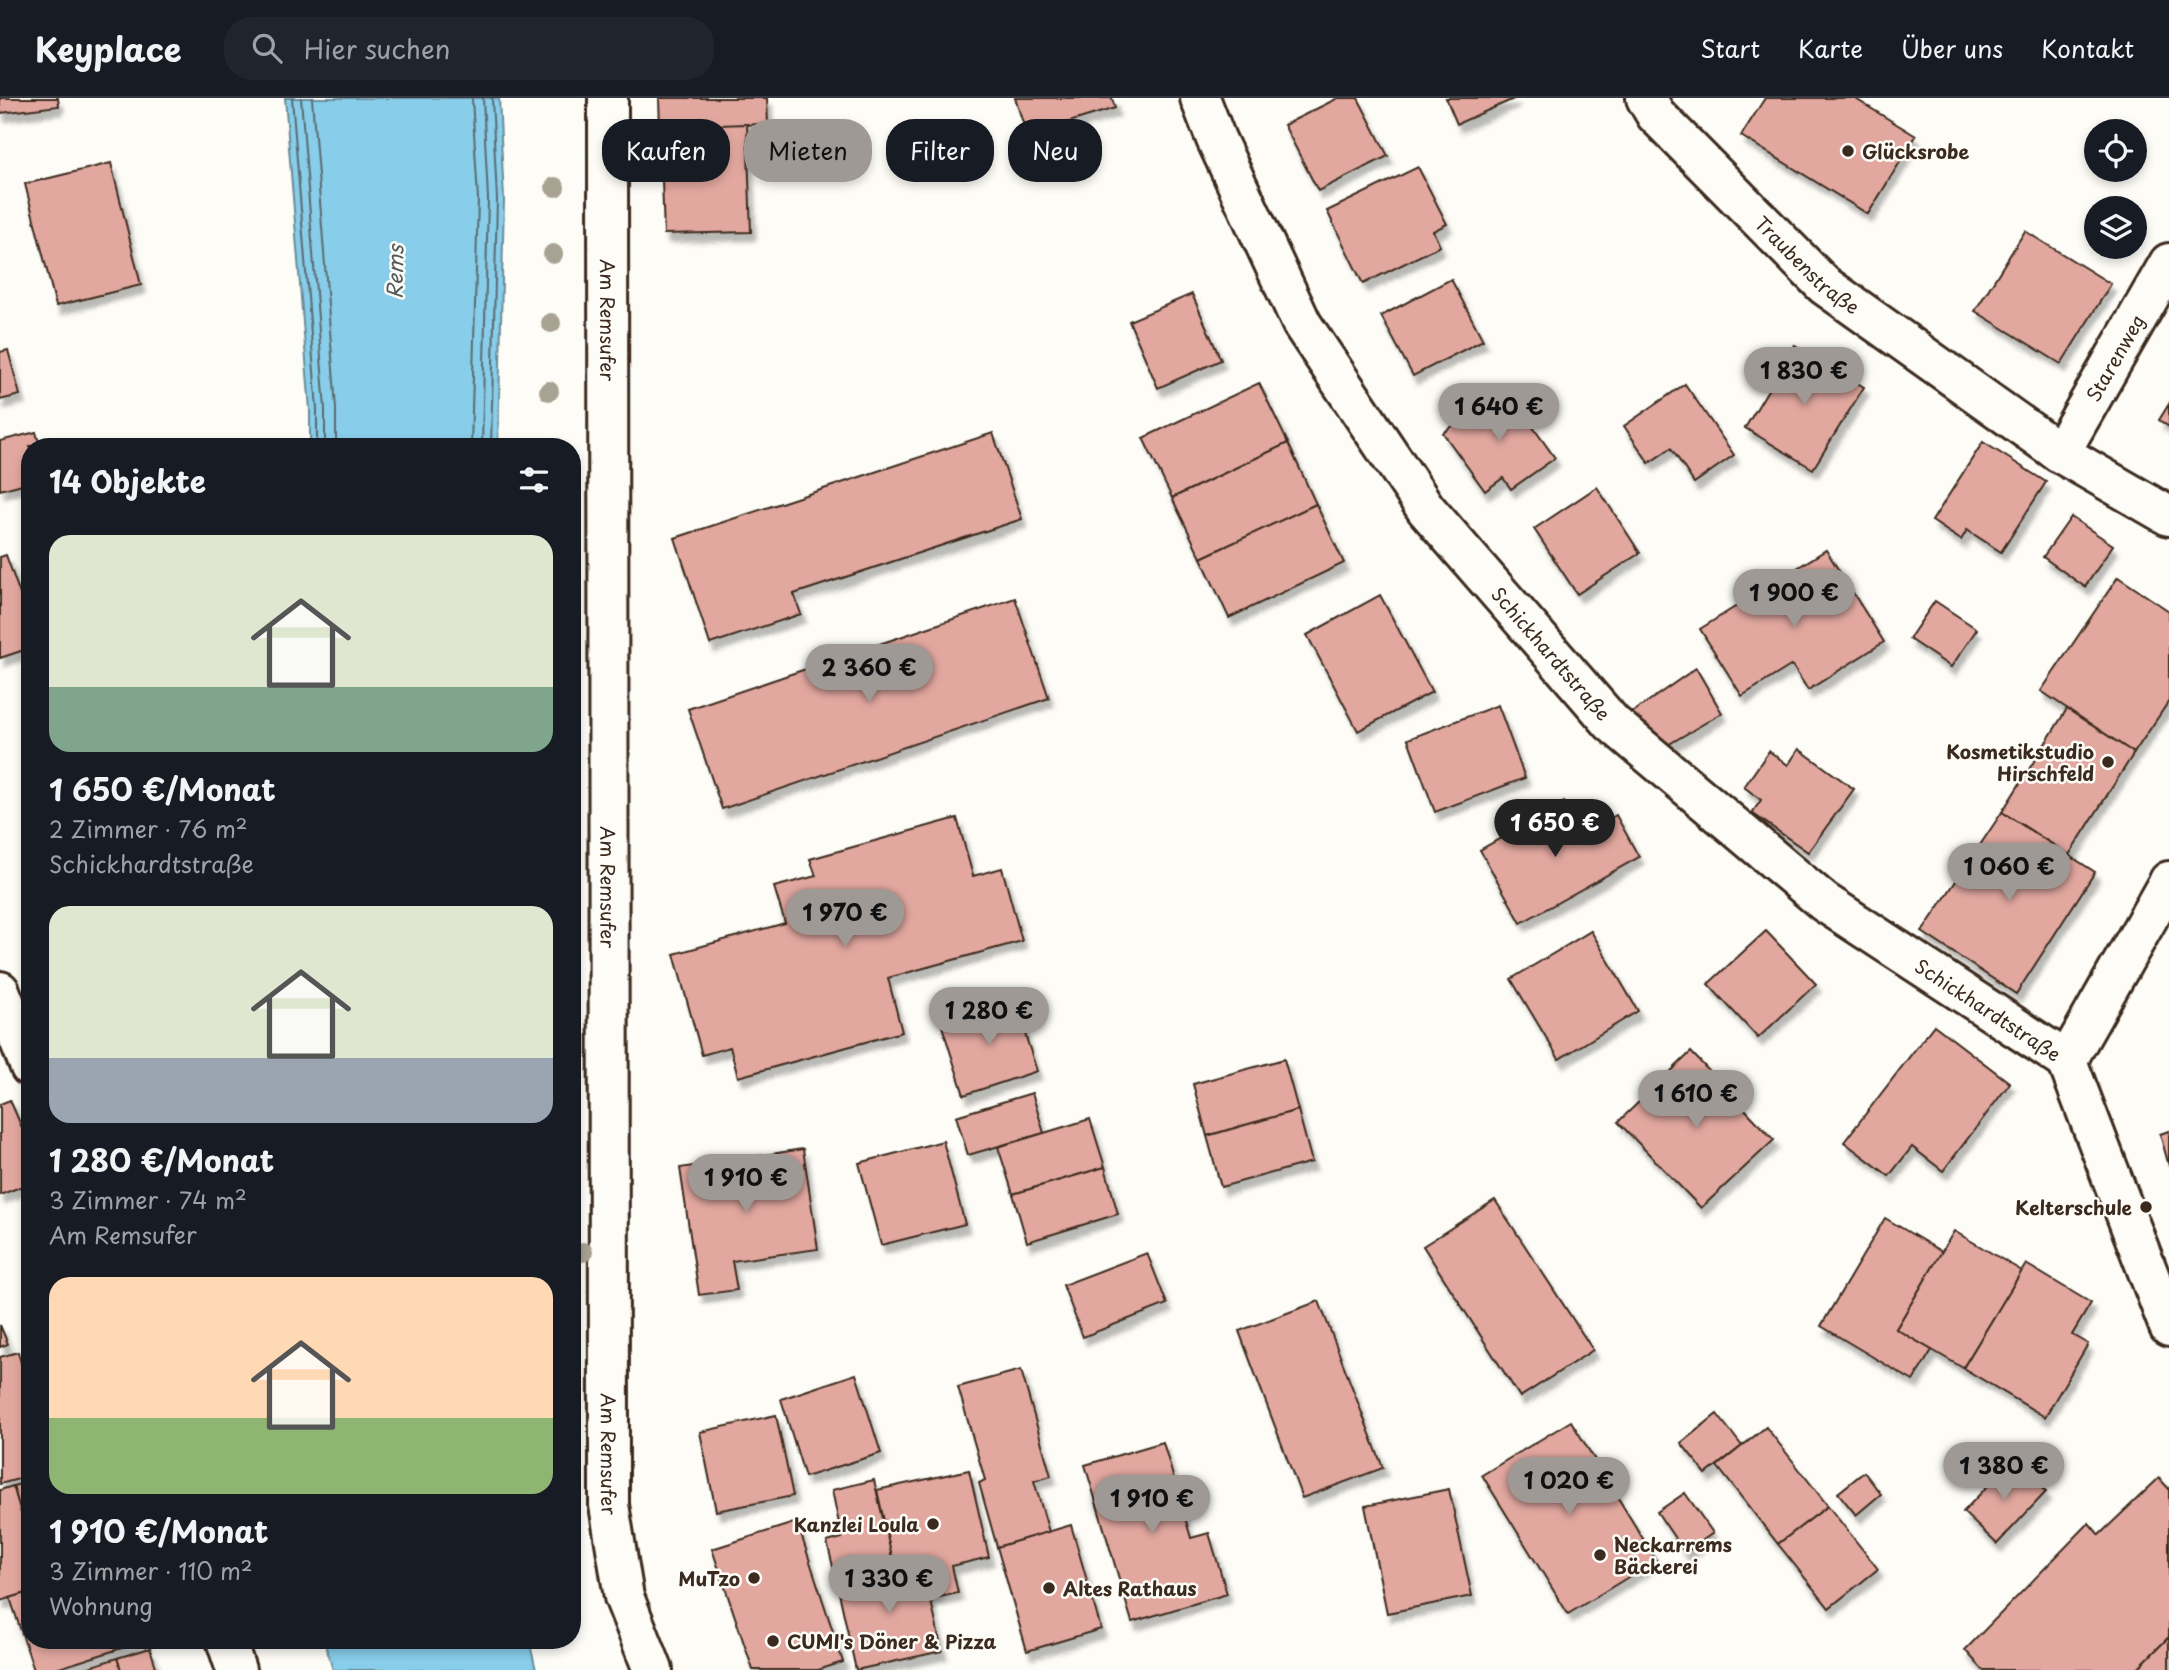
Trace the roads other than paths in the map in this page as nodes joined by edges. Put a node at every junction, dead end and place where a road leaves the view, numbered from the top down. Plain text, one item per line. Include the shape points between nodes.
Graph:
1 (608, 98) edge
2 (1200, 98) edge
3 (1656, 104) edge
4 (2169, 263) edge
5 (2060, 453) junction
6 (2169, 516) edge
7 (2169, 881) edge
8 (0, 991) edge
9 (21, 1044) edge
10 (2067, 1061) junction
11 (2169, 1327) edge
12 (229, 1649) edge
13 (236, 1670) edge
14 (653, 1670) edge

1 - 14 street, Am Remsufer via 609,1505 624,1597
2 - 10 street, Schickhardtstraße via 1302,324 1426,509 1612,723 1824,902
3 - 5 street, Traubenstraße via 1824,285
4 - 5 street, Starenweg
5 - 6 street, Traubenstraße
7 - 10 street
8 - 9 street
10 - 11 street
12 - 13 street

